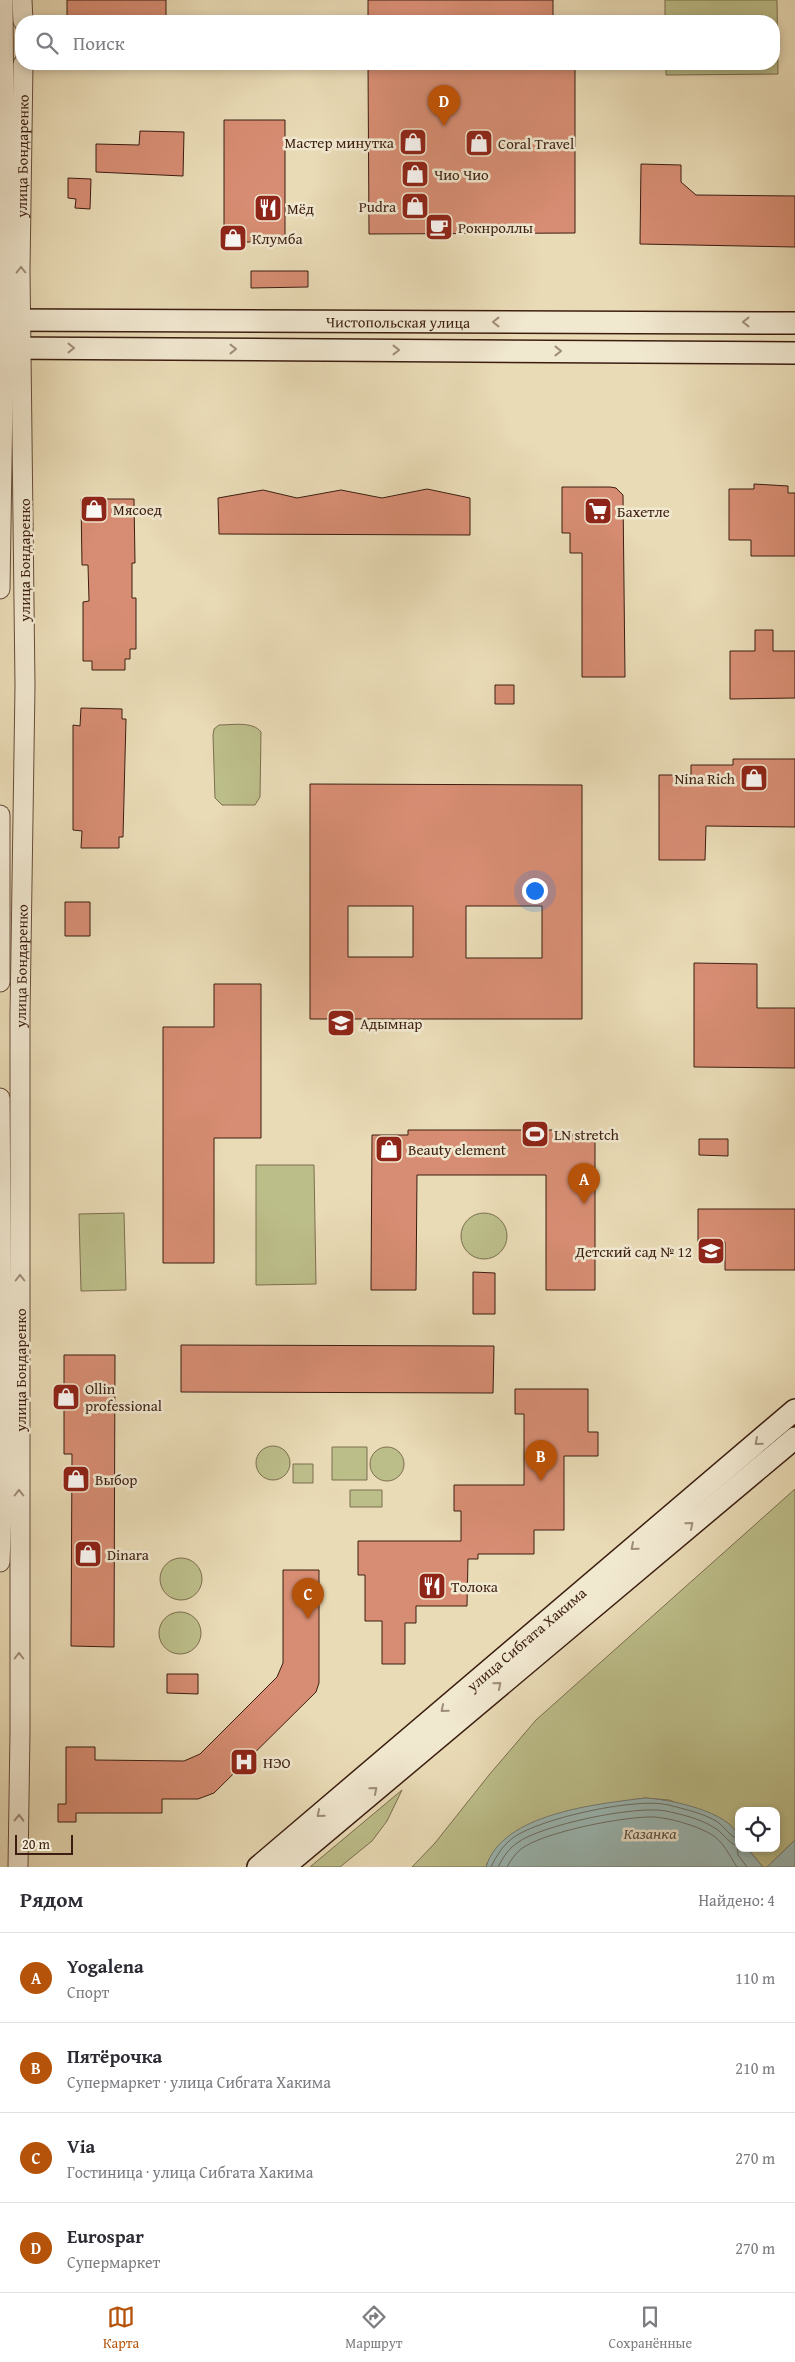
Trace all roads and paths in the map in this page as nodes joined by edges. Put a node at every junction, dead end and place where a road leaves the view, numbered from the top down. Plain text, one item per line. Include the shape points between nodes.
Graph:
1 (3, 0) edge
2 (22, 0) edge
3 (23, 15) edge
4 (23, 70) edge
5 (8, 319) edge
6 (795, 322) edge
7 (9, 348) edge
8 (795, 353) edge
9 (0, 590) edge
10 (0, 814) edge
11 (0, 982) edge
12 (0, 1098) edge
13 (795, 1410) edge
14 (795, 1438) edge
15 (0, 1562) edge
16 (18, 1867) edge
17 (258, 1867) edge
18 (284, 1867) edge

1 - 5 street, улица Бондаренко
2 - 3 street
5 -> 4 street, улица Бондаренко
6 -> 5 main road, Чистопольская улица
5 - 7 street, улица Бондаренко
7 -> 8 main road, Чистопольская улица
7 - 9 street, улица Бондаренко
16 -> 7 street, улица Бондаренко via 20,1014 26,686
10 - 11 street, улица Бондаренко
12 - 15 street, улица Бондаренко via 3,1483
13 -> 17 main road, улица Сибгата Хакима
18 -> 14 main road, улица Сибгата Хакима

